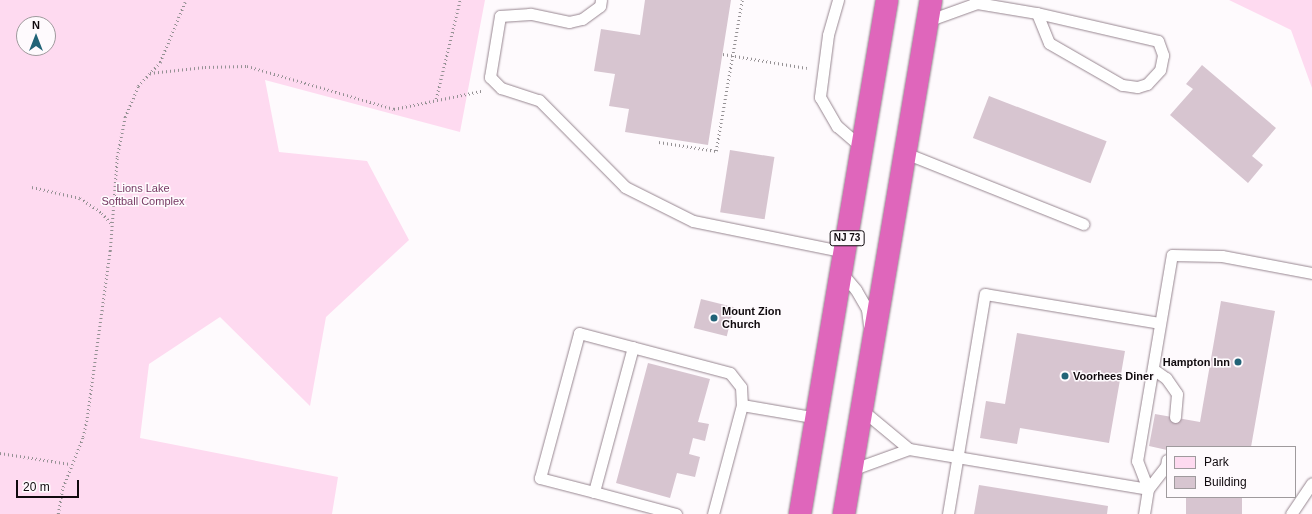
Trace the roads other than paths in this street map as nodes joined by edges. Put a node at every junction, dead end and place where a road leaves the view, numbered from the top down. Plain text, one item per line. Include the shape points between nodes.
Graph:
1 (601, 0) edge
2 (838, 0) edge
3 (887, 0) edge
4 (931, 0) edge
5 (976, 2) edge
6 (1037, 13) junction
7 (927, 21) junction
8 (862, 148) junction
9 (905, 153) junction
10 (1084, 224) dead end
11 (845, 252) junction
12 (1312, 273) edge
13 (841, 275) junction
14 (1160, 323) junction
15 (633, 347) junction
16 (872, 347) junction
17 (1152, 369) junction
18 (742, 405) junction
19 (862, 410) junction
20 (1175, 417) dead end
21 (817, 418) junction
22 (909, 449) junction
23 (957, 458) junction
24 (1166, 466) edge
25 (851, 470) junction
26 (1312, 483) edge
27 (1148, 489) junction
28 (594, 492) junction
29 (676, 514) edge
30 (713, 514) edge
31 (800, 514) edge
32 (844, 514) edge
33 (948, 514) edge
34 (1144, 514) edge
35 (1291, 514) edge

1 - 11 lane via 600,6 582,19 569,22 530,14 500,16 490,77 501,88 539,100 625,187 693,221
2 - 8 lane via 828,35 820,97 837,126
3 - 8 highway, NJ 73
4 - 7 highway
5 - 6 lane
5 - 7 lane
6 - 6 lane via 1049,43 1122,85 1137,87 1147,84 1160,70 1163,55 1158,41
7 - 9 highway
8 - 11 highway, NJ 73
9 - 10 lane
9 - 16 highway
11 - 13 highway, NJ 73
12 - 14 lane via 1222,256 1172,255
13 - 16 lane via 841,272 867,309
13 - 21 highway, NJ 73
14 - 17 lane
14 - 23 lane via 985,294
15 - 18 lane via 730,373 741,387
15 - 28 lane
15 - 28 lane via 579,333 542,470 540,478
16 - 19 highway
17 - 20 lane via 1166,378 1177,394
17 - 27 lane via 1137,461
18 - 21 lane
18 - 30 lane
19 - 22 lane
19 - 25 highway
21 - 31 highway, NJ 73
22 - 23 lane
22 - 25 lane
23 - 27 lane
23 - 33 lane
24 - 27 lane
25 - 32 highway
26 - 35 lane
27 - 34 lane
28 - 29 lane

